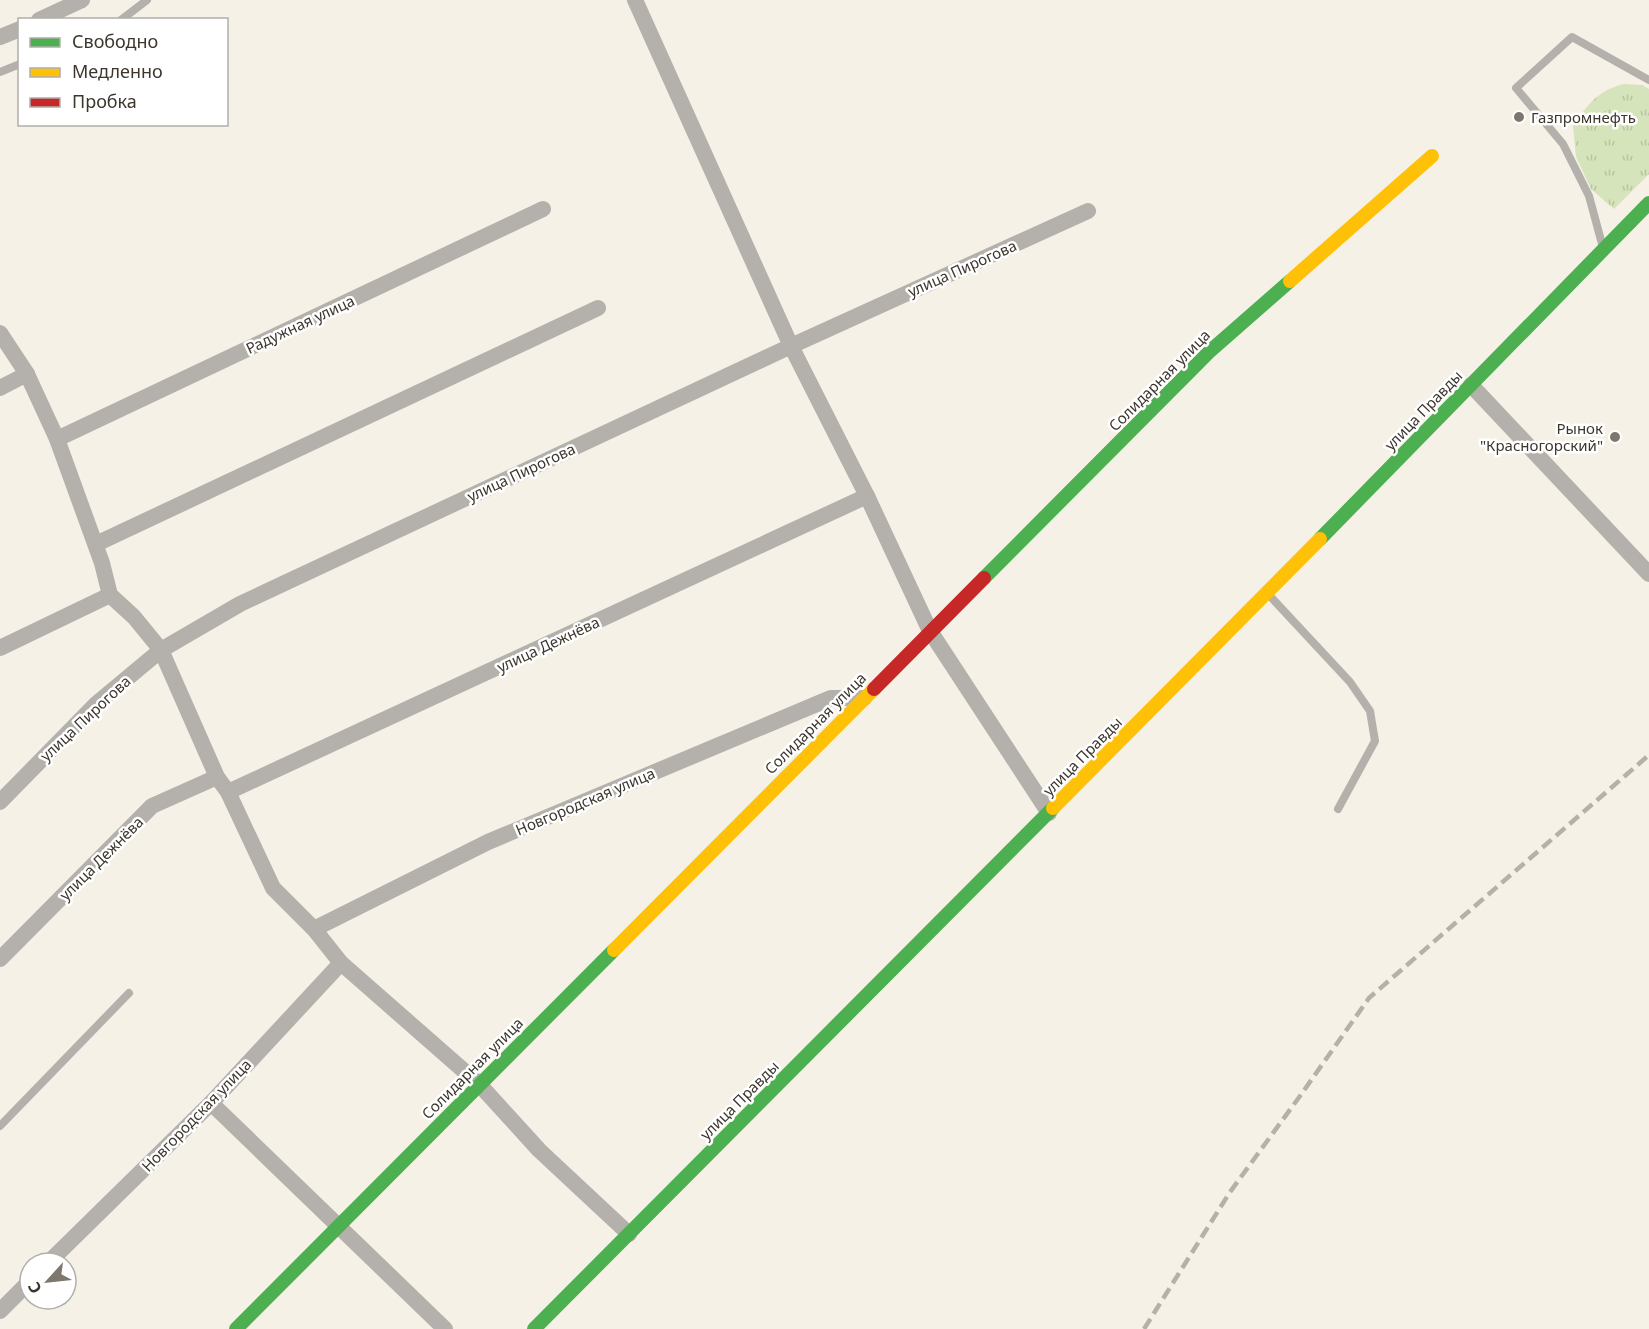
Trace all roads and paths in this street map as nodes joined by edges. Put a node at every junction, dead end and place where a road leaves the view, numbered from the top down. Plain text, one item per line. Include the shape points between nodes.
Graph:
1 (82, 0) edge
2 (147, 0) edge
3 (635, 0) edge
4 (43, 18) edge
5 (124, 18) edge
6 (18, 30) edge
7 (0, 38) edge
8 (18, 65) edge
9 (0, 72) edge
10 (1649, 80) edge
11 (1432, 156) dead end
12 (1649, 203) edge
13 (543, 209) dead end
14 (1088, 211) dead end
15 (1603, 250) junction
16 (598, 308) dead end
17 (0, 333) edge
18 (791, 346) junction
19 (27, 374) junction
20 (1471, 385) junction
21 (0, 388) edge
22 (57, 439) junction
23 (867, 496) junction
24 (96, 544) junction
25 (1649, 574) edge
26 (1267, 592) junction
27 (110, 596) junction
28 (930, 631) junction
29 (0, 648) edge
30 (161, 650) junction
31 (864, 698) junction
32 (217, 777) junction
33 (228, 792) junction
34 (0, 802) edge
35 (1338, 809) dead end
36 (1048, 813) junction
37 (314, 929) junction
38 (0, 959) edge
39 (341, 963) junction
40 (129, 993) dead end
41 (479, 1084) junction
42 (211, 1103) junction
43 (0, 1126) edge
44 (338, 1225) junction
45 (629, 1234) junction
46 (60, 1251) edge
47 (18, 1293) edge
48 (0, 1311) edge
49 (236, 1329) edge
50 (445, 1329) edge
51 (534, 1329) edge

1 - 4 street
2 - 5 lane
3 - 18 street
6 - 7 street
8 - 9 lane
10 - 15 lane via 1572,37 1515,88 1563,144 1588,196
11 - 28 street, Солидарная улица via 1209,352
12 - 15 street, улица Правды
13 - 22 street, Радужная улица
14 - 18 street, улица Пирогова
15 - 20 street, улица Правды
16 - 24 street
17 - 19 street
18 - 23 street
18 - 30 street, улица Пирогова via 240,604
19 - 21 street
19 - 22 street
20 - 25 street
20 - 26 street, улица Правды
22 - 24 street
23 - 28 street
23 - 33 street, улица Дежнёва
24 - 27 street
26 - 35 lane via 1350,682 1370,711 1375,741
26 - 36 street, улица Правды
27 - 29 street
27 - 30 street via 134,617
28 - 31 street, Солидарная улица
28 - 36 street
30 - 32 street
30 - 34 street, улица Пирогова via 95,705
31 - 37 street, Новгородская улица via 831,698 724,742 488,842
31 - 41 street, Солидарная улица
32 - 33 street
32 - 38 street, улица Дежнёва via 152,807
33 - 37 street via 273,888
36 - 45 street, улица Правды
37 - 39 street
39 - 41 street
39 - 42 street, Новгородская улица
40 - 43 lane
41 - 44 street, Солидарная улица
41 - 45 street via 539,1150
42 - 44 street
42 - 46 street, Новгородская улица
44 - 49 street, Солидарная улица
44 - 50 street
45 - 51 street, улица Правды
47 - 48 street

